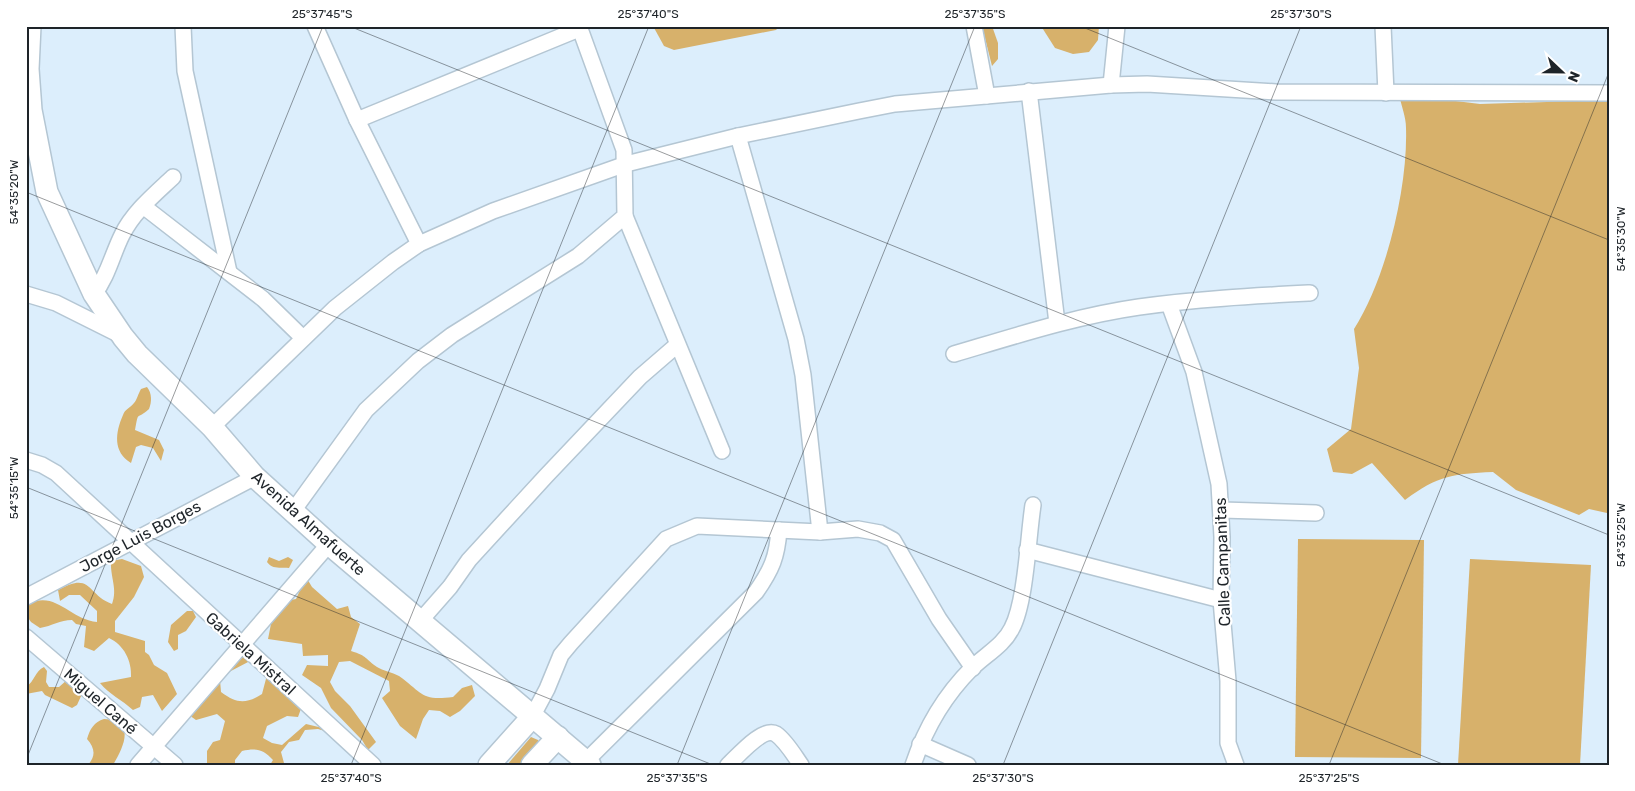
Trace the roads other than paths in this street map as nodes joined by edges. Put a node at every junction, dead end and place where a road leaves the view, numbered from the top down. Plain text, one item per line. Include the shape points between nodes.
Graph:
1 (30, 26) edge
2 (183, 26) edge
3 (315, 26) edge
4 (974, 26) edge
5 (1117, 26) edge
6 (1383, 26) edge
7 (579, 28) edge
8 (1111, 85) junction
9 (1029, 91) junction
10 (1386, 93) junction
11 (1609, 93) edge
12 (987, 96) junction
13 (357, 120) junction
14 (738, 136) junction
15 (626, 164) junction
16 (173, 177) dead end
17 (143, 206) junction
18 (626, 216) junction
19 (419, 244) junction
20 (229, 272) junction
21 (1310, 293) dead end
22 (26, 294) edge
23 (94, 294) junction
24 (1169, 304) junction
25 (1057, 323) junction
26 (123, 337) junction
27 (303, 338) junction
28 (677, 345) junction
29 (954, 354) dead end
30 (212, 427) junction
31 (722, 451) dead end
32 (26, 460) edge
33 (255, 477) junction
34 (1033, 504) dead end
35 (1222, 510) junction
36 (293, 511) junction
37 (1316, 513) dead end
38 (779, 530) junction
39 (820, 532) junction
40 (129, 542) junction
41 (329, 544) junction
42 (1027, 550) junction
43 (26, 597) edge
44 (1221, 600) junction
45 (421, 620) junction
46 (26, 637) edge
47 (243, 645) junction
48 (973, 668) junction
49 (532, 717) junction
50 (558, 737) junction
51 (920, 744) junction
52 (154, 746) junction
53 (588, 763) edge
54 (138, 765) edge
55 (175, 765) edge
56 (373, 765) edge
57 (489, 765) edge
58 (532, 765) edge
59 (728, 765) edge
60 (801, 765) edge
61 (913, 765) edge
62 (968, 765) edge
63 (1236, 765) edge

1 - 23 street via 28,69 31,110 47,192
2 - 20 street via 185,71
3 - 13 street
4 - 12 street
5 - 8 street
6 - 10 street
7 - 13 street
7 - 15 street via 624,150
8 - 9 street
8 - 10 street
9 - 12 street
9 - 25 street
10 - 11 street
12 - 14 street via 895,104
13 - 19 street
14 - 15 street
14 - 39 street via 804,375
15 - 18 street
15 - 19 street via 493,212
16 - 17 street
17 - 20 street
17 - 23 street via 122,233 102,283
18 - 28 street
18 - 36 street via 578,256 452,335 418,361 366,410
19 - 27 street via 360,287
20 - 27 street via 263,298
21 - 24 street
22 - 26 street, Avenida Almafuerte via 79,313
23 - 26 street
24 - 25 street
24 - 35 street, Calle Campanitas via 1202,403
25 - 29 street
26 - 30 street, Avenida Almafuerte
27 - 30 street
28 - 31 street
28 - 45 street via 640,377 546,476 469,560
30 - 33 street, Avenida Almafuerte
32 - 40 street, Gabriela Mistral via 56,473
33 - 36 street, Avenida Almafuerte
33 - 40 street, Jorge Luis Borges
34 - 42 street
35 - 37 street
35 - 44 street, Calle Campanitas
36 - 41 street, Avenida Almafuerte
38 - 39 street
38 - 49 street via 698,526 666,539 561,655
38 - 53 street via 777,554 756,592
39 - 48 street via 858,529 893,540 939,619
40 - 43 street, Jorge Luis Borges
40 - 47 street, Gabriela Mistral
41 - 45 street, Avenida Almafuerte
41 - 47 street
42 - 44 street
42 - 48 street via 1019,608 1012,630
44 - 63 street, Calle Campanitas via 1228,681 1228,743
45 - 49 street, Avenida Almafuerte
46 - 52 street, Miguel Cané
47 - 52 street
47 - 56 street, Gabriela Mistral
48 - 51 street via 956,685
49 - 50 street, Avenida Almafuerte
49 - 57 street
50 - 53 street, Avenida Almafuerte
50 - 58 street
51 - 61 street
51 - 62 street
52 - 54 street
52 - 55 street, Miguel Cané
59 - 60 street via 759,736 769,732 784,742

